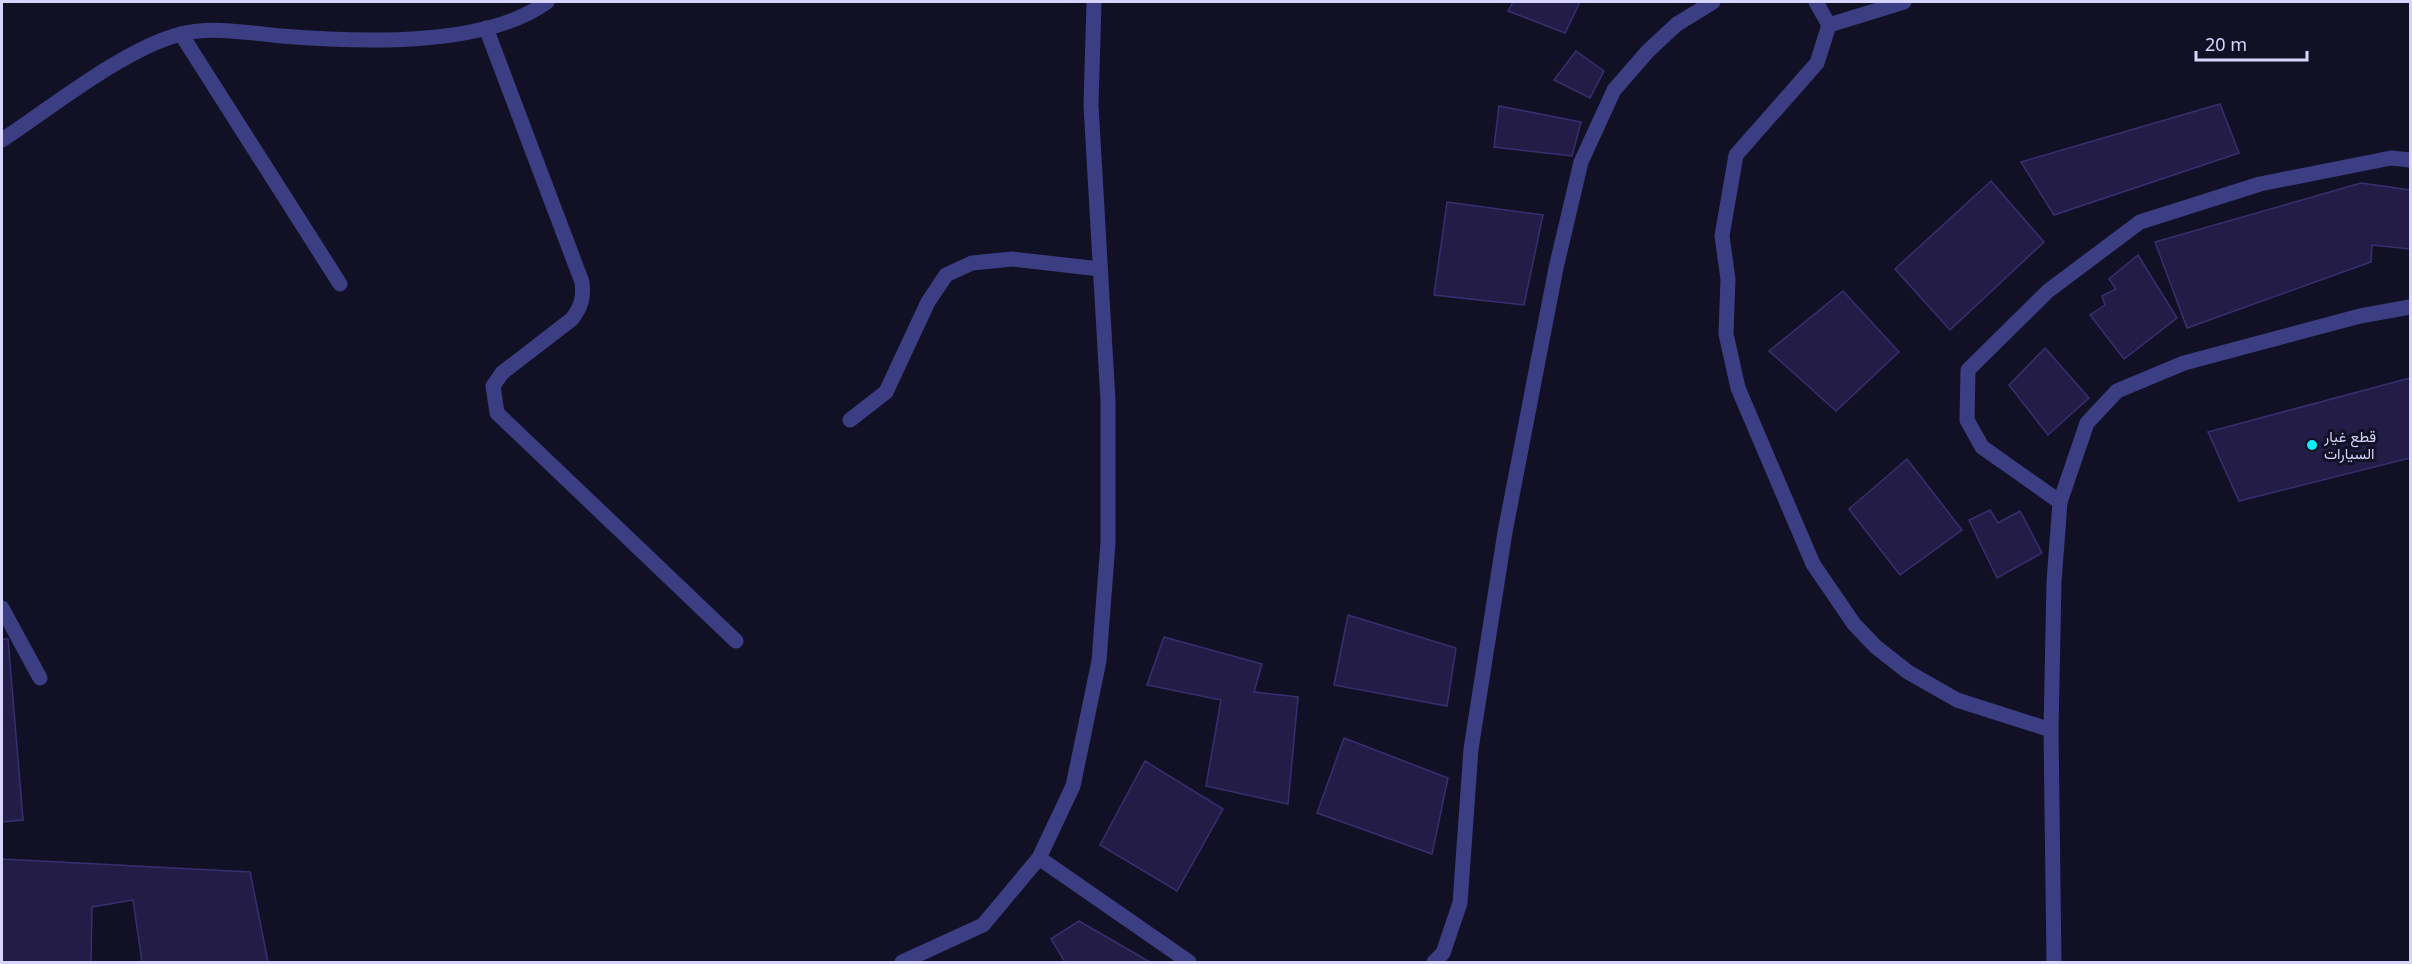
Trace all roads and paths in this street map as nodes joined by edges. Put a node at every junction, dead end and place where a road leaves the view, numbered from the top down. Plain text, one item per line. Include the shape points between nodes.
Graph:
1 (547, 2) edge
2 (1094, 2) edge
3 (1713, 2) edge
4 (1816, 2) edge
5 (1904, 2) edge
6 (1829, 25) junction
7 (486, 28) junction
8 (181, 34) junction
9 (2, 140) edge
10 (2410, 160) edge
11 (1100, 269) junction
12 (340, 284) dead end
13 (2410, 307) edge
14 (850, 420) dead end
15 (2060, 502) junction
16 (2, 608) edge
17 (736, 641) dead end
18 (40, 678) dead end
19 (2051, 730) junction
20 (1039, 858) junction
21 (902, 963) edge
22 (1189, 963) edge
23 (1434, 963) edge
24 (2054, 963) edge

1 - 7 street via 534,11
2 - 11 street via 1091,105
3 - 23 street via 1677,24 1614,90 1581,162 1556,268 1505,532 1471,749 1460,903 1443,953
4 - 6 street
5 - 6 street
6 - 19 street via 1817,63 1736,155 1722,236 1728,279 1726,334 1738,388 1813,564 1854,624 1908,672 1957,700
7 - 8 street via 414,39 315,39 200,31
7 - 17 street via 582,282 583,294 580,309 572,319 502,373 493,386 497,413
8 - 9 street via 151,44 116,64
8 - 12 street
10 - 15 street via 2391,158 2260,184 2140,222 2048,291 1968,370 1967,420 1982,447
11 - 14 street via 1012,259 972,263 946,275 928,302 886,392
11 - 20 street via 1108,401 1108,543 1099,661 1073,786
13 - 15 street via 2360,316 2184,363 2117,391 2087,423
15 - 19 street
16 - 18 street
19 - 24 street
20 - 21 street via 983,925
20 - 22 street

